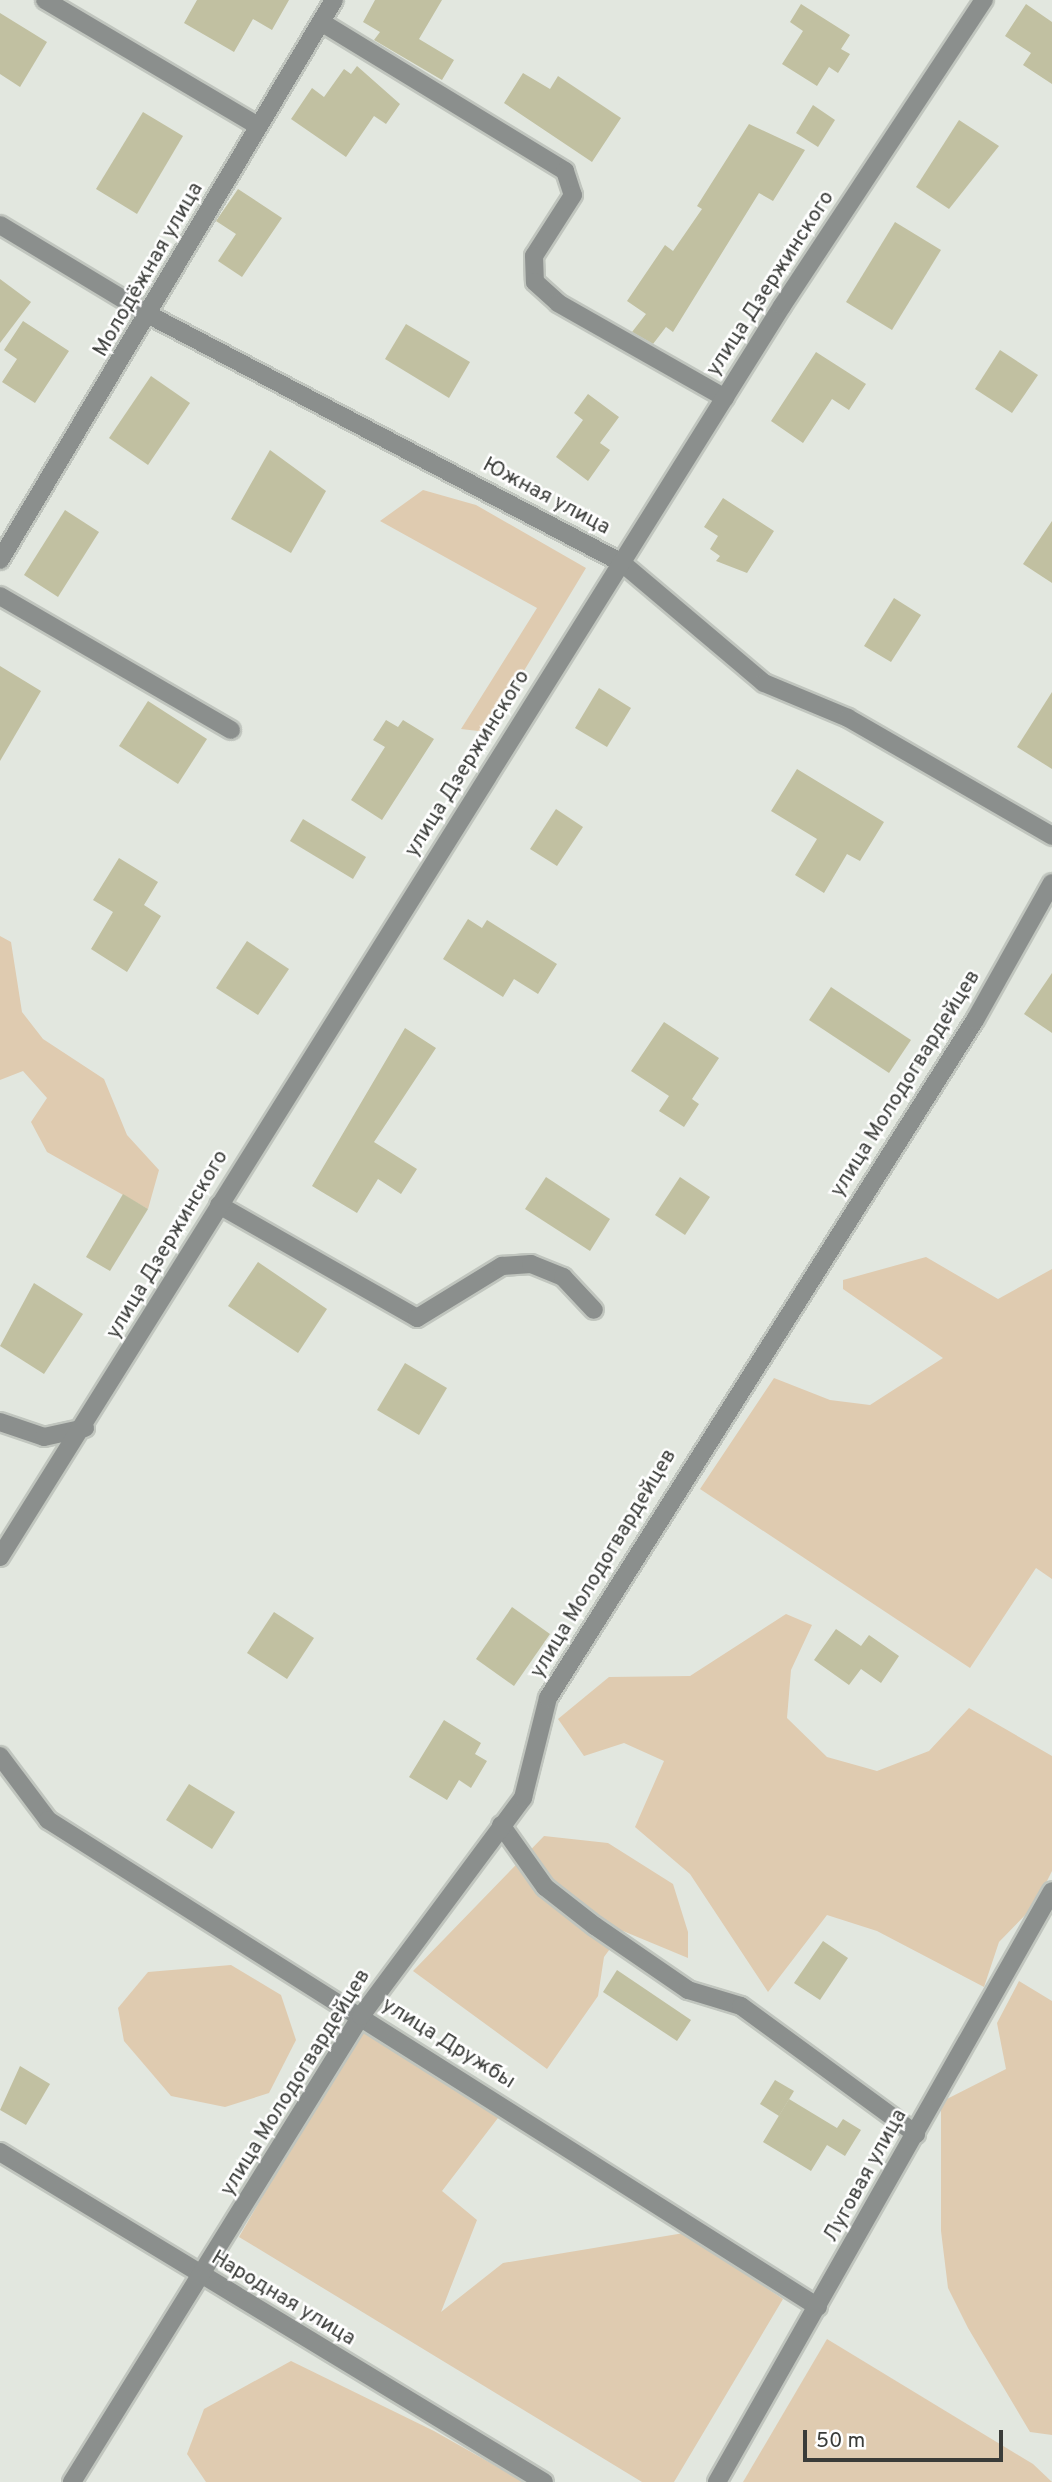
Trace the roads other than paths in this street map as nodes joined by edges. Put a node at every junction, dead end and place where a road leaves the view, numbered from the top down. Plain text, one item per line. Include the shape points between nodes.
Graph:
1 (45, 0) edge
2 (334, 0) edge
3 (984, 0) edge
4 (321, 22) junction
5 (258, 126) junction
6 (0, 225) edge
7 (151, 316) junction
8 (725, 398) junction
9 (0, 560) edge
10 (622, 563) junction
11 (0, 596) edge
12 (231, 730) dead end
13 (1052, 836) edge
14 (1052, 883) edge
15 (219, 1205) junction
16 (594, 1310) dead end
17 (0, 1422) edge
18 (85, 1428) junction
19 (0, 1557) edge
20 (0, 1756) edge
21 (501, 1825) junction
22 (1052, 1891) edge
23 (361, 2016) junction
24 (916, 2134) junction
25 (0, 2152) edge
26 (203, 2277) junction
27 (818, 2307) junction
28 (72, 2482) edge
29 (544, 2482) edge
30 (717, 2482) edge

1 - 5 street
2 - 4 street, Молодёжная улица
3 - 8 street, улица Дзержинского
4 - 5 street, Молодёжная улица
4 - 8 street via 565,172 573,195 534,256 535,282 558,303
5 - 7 street, Молодёжная улица
6 - 7 street, Южная улица
7 - 9 street, Молодёжная улица
7 - 10 street, Южная улица
8 - 10 street, улица Дзержинского
10 - 13 street, Южная улица via 764,683 848,718
10 - 15 street, улица Дзержинского
11 - 12 street
14 - 21 street, улица Молодогвардейцев via 975,1020 548,1698 523,1798
15 - 16 street via 417,1318 502,1266 531,1264 563,1277
15 - 18 street, улица Дзержинского
17 - 18 street via 44,1437
18 - 19 street, улица Дзержинского
20 - 23 street, улица Дружбы via 48,1820
21 - 23 street, улица Молодогвардейцев
21 - 24 street via 545,1887 595,1926 688,1990 741,2006
22 - 24 street, Луговая улица
23 - 26 street, улица Молодогвардейцев
23 - 27 street, улица Дружбы
24 - 27 street, Луговая улица
25 - 26 street, Народная улица
26 - 28 street, улица Молодогвардейцев
26 - 29 street, Народная улица
27 - 30 street, Луговая улица

